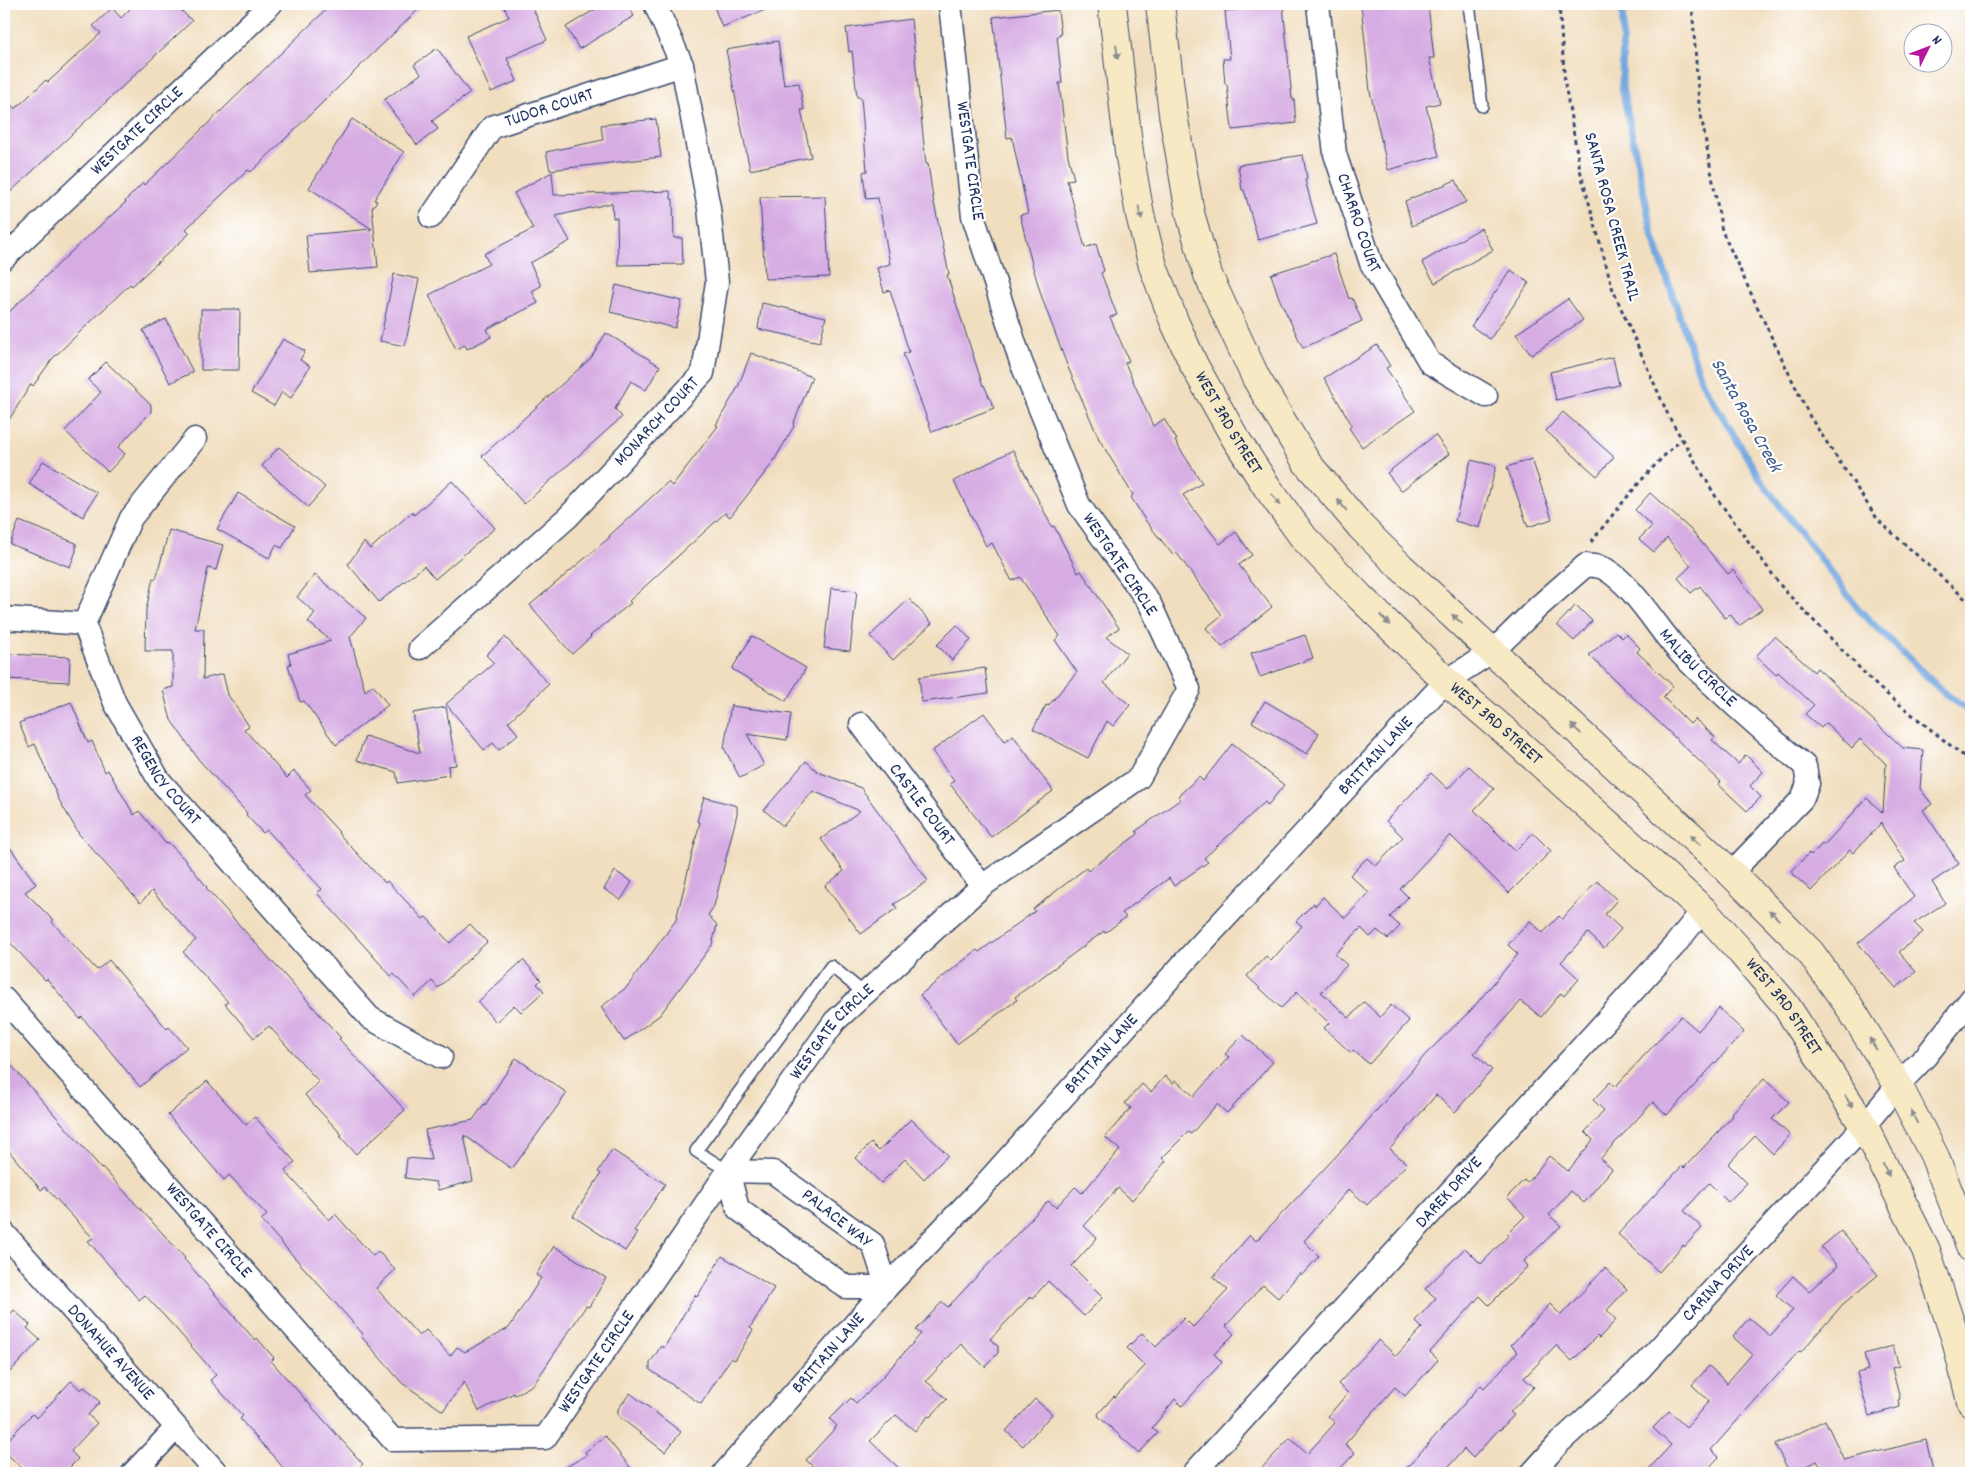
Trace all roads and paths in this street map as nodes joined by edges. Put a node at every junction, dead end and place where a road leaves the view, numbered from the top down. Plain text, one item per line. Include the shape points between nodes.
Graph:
1 (270, 4) edge
2 (655, 4) edge
3 (950, 4) edge
4 (1112, 4) edge
5 (1160, 4) edge
6 (1318, 4) edge
7 (1469, 4) edge
8 (1559, 4) edge
9 (1692, 4) edge
10 (682, 65) junction
11 (1482, 106) dead end
12 (431, 217) dead end
13 (4, 258) edge
14 (1486, 396) dead end
15 (195, 438) dead end
16 (1682, 439) junction
17 (1586, 565) junction
18 (1971, 604) edge
19 (4, 618) edge
20 (84, 624) junction
21 (420, 648) dead end
22 (1493, 651) junction
23 (1446, 681) junction
24 (861, 724) dead end
25 (1971, 762) edge
26 (1731, 873) junction
27 (982, 886) junction
28 (1703, 910) junction
29 (865, 994) junction
30 (4, 999) edge
31 (1971, 999) edge
32 (440, 1057) dead end
33 (1898, 1086) junction
34 (1864, 1126) junction
35 (728, 1171) junction
36 (4, 1233) edge
37 (1971, 1248) edge
38 (887, 1287) junction
39 (1971, 1402) edge
40 (176, 1428) junction
41 (133, 1473) edge
42 (218, 1473) edge
43 (724, 1473) edge
44 (1194, 1473) edge
45 (1532, 1473) edge

1 - 13 street, WESTGATE CIRCLE
2 - 10 street, MONARCH COURT
3 - 27 street, WESTGATE CIRCLE via 973,216 1021,362 1079,504 1150,604 1189,689 1139,778
4 -> 23 main road, WEST 3RD STREET via 1129,152 1140,215 1153,266 1194,365 1258,473 1304,538
22 -> 5 main road via 1361,528 1307,463 1256,378 1208,275 1190,212 1172,114
6 - 14 street, CHARRO COURT via 1335,154 1371,262 1430,363
7 - 11 lane
8 - 16 path, SANTA ROSA CREEK TRAIL via 1565,84 1580,170 1613,290 1668,417
9 - 18 path via 1699,104 1722,230 1768,332 1810,417 1878,520
10 - 12 street, TUDOR COURT via 492,127
10 - 21 street, MONARCH COURT via 709,208 717,282 702,373 568,517
15 - 20 street via 131,518
16 - 17 path via 1634,487 1591,542
16 - 25 path, SANTA ROSA CREEK TRAIL via 1716,497 1784,590 1878,687
17 - 22 street
17 - 26 street, MALIBU CIRCLE via 1603,568 1619,581 1681,654 1763,732 1805,766 1808,784 1802,799
19 - 20 street
20 - 32 street, REGENCY COURT via 115,703 159,780 370,1018
22 - 23 street, BRITTAIN LANE
26 -> 22 main road
23 - 28 main road, WEST 3RD STREET
23 - 38 street, BRITTAIN LANE via 1190,956 971,1201
24 - 27 street, CASTLE COURT
33 -> 26 main road via 1850,1006 1810,952
27 - 29 street, WESTGATE CIRCLE
28 -> 34 main road, WEST 3RD STREET via 1785,1004
28 - 44 street, DAREK DRIVE via 1674,946
29 - 35 street, WESTGATE CIRCLE via 834,1022
29 - 35 lane via 831,966 696,1151
30 - 35 street, WESTGATE CIRCLE via 393,1440 545,1438
31 - 33 street, CARINA DRIVE
33 - 34 street, CARINA DRIVE
37 -> 33 main road via 1934,1156
34 -> 39 main road, WEST 3RD STREET via 1926,1250 1956,1340
34 - 45 street, CARINA DRIVE via 1638,1371 1560,1442
35 - 38 street via 738,1209 846,1287
35 - 38 street, PALACE WAY via 774,1172 874,1244
36 - 40 street, DONAHUE AVENUE
38 - 43 street, BRITTAIN LANE
40 - 41 street
40 - 42 street, DONAHUE AVENUE

